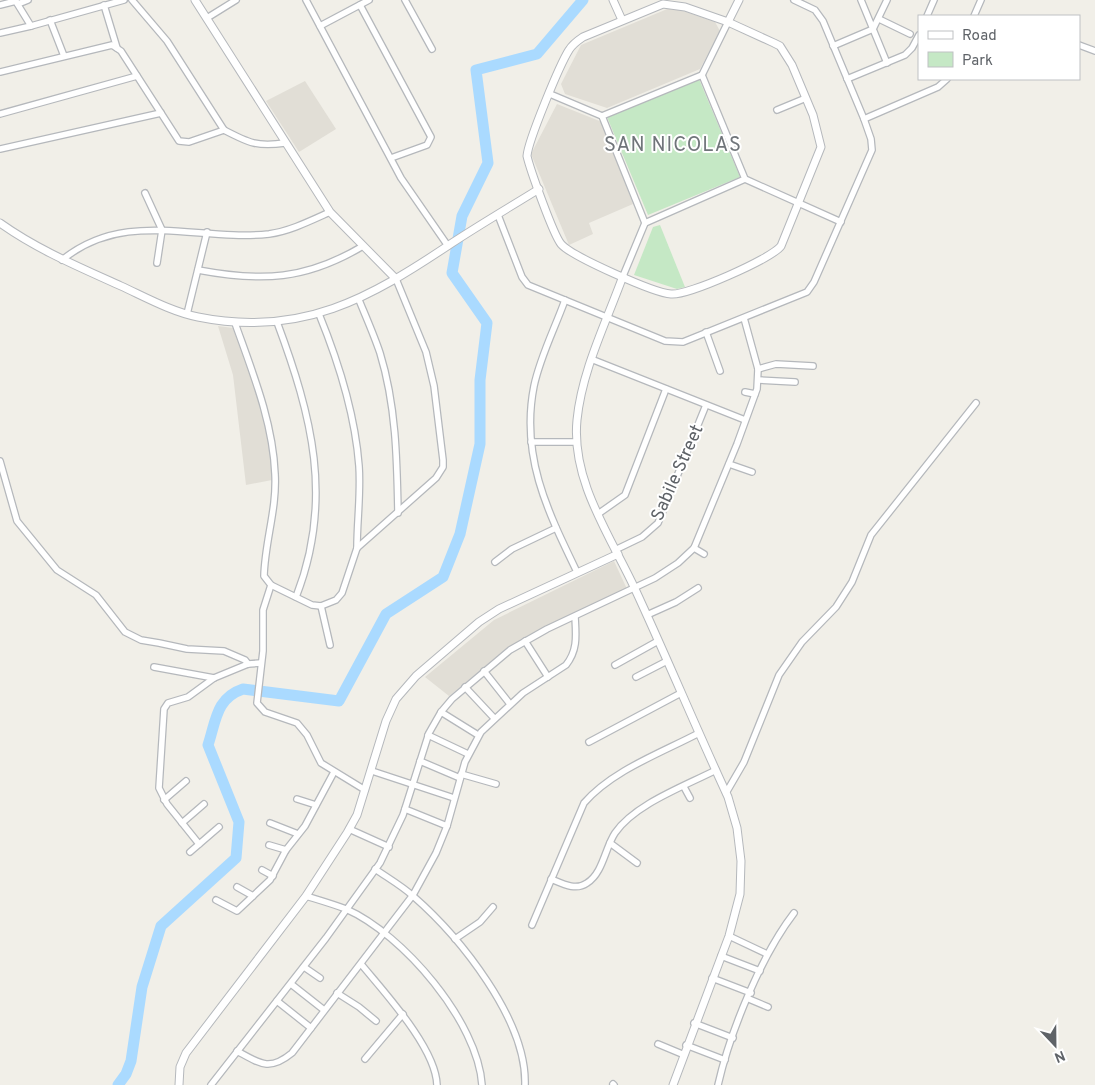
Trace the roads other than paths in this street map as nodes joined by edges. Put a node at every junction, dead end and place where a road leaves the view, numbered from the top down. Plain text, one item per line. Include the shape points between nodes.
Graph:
1 (28, 0) edge
2 (124, 0) edge
3 (132, 0) edge
4 (196, 0) edge
5 (236, 0) edge
6 (306, 0) edge
7 (369, 0) edge
8 (405, 0) edge
9 (614, 0) edge
10 (739, 0) edge
11 (794, 0) edge
12 (861, 0) edge
13 (887, 0) edge
14 (934, 0) edge
15 (981, 0) edge
16 (16, 2) edge
17 (0, 5) edge
18 (104, 5) junction
19 (360, 5) junction
20 (927, 15) edge
21 (974, 15) edge
22 (207, 18) junction
23 (879, 19) junction
24 (50, 20) junction
25 (622, 20) junction
26 (728, 22) junction
27 (31, 26) junction
28 (320, 26) junction
29 (873, 29) junction
30 (0, 33) edge
31 (910, 34) dead end
32 (918, 37) edge
33 (1080, 45) edge
34 (833, 46) junction
35 (117, 48) junction
36 (432, 49) dead end
37 (1095, 51) edge
38 (64, 56) junction
39 (887, 63) junction
40 (0, 72) edge
41 (702, 75) junction
42 (137, 76) junction
43 (847, 79) junction
44 (946, 80) edge
45 (550, 94) junction
46 (806, 98) junction
47 (777, 110) dead end
48 (161, 112) junction
49 (0, 114) edge
50 (602, 116) junction
51 (864, 119) junction
52 (224, 130) junction
53 (286, 143) junction
54 (0, 150) edge
55 (390, 158) junction
56 (745, 179) junction
57 (539, 189) junction
58 (145, 193) dead end
59 (798, 204) junction
60 (330, 212) junction
61 (498, 215) junction
62 (841, 222) junction
63 (0, 223) edge
64 (645, 223) junction
65 (162, 230) junction
66 (207, 232) junction
67 (451, 244) junction
68 (363, 246) junction
69 (62, 260) junction
70 (157, 263) dead end
71 (198, 270) junction
72 (623, 276) junction
73 (396, 279) junction
74 (359, 300) junction
75 (565, 300) junction
76 (188, 314) junction
77 (319, 314) junction
78 (608, 318) junction
79 (744, 318) junction
80 (235, 322) junction
81 (277, 322) junction
82 (706, 332) junction
83 (591, 359) junction
84 (813, 366) dead end
85 (758, 369) junction
86 (720, 371) dead end
87 (758, 380) junction
88 (795, 382) dead end
89 (666, 389) junction
90 (745, 392) dead end
91 (755, 394) junction
92 (976, 403) dead end
93 (706, 405) junction
94 (745, 420) junction
95 (532, 442) junction
96 (577, 442) junction
97 (0, 461) edge
98 (729, 464) junction
99 (752, 472) dead end
100 (398, 513) junction
101 (598, 514) junction
102 (556, 528) junction
103 (357, 548) junction
104 (694, 548) junction
105 (617, 552) junction
106 (704, 554) dead end
107 (495, 562) dead end
108 (577, 572) junction
109 (271, 585) junction
110 (635, 588) junction
111 (698, 588) dead end
112 (296, 597) junction
113 (321, 606) junction
114 (647, 615) junction
115 (575, 617) junction
116 (525, 641) junction
117 (658, 641) junction
118 (330, 645) dead end
119 (667, 661) junction
120 (261, 663) junction
121 (248, 664) junction
122 (615, 665) dead end
123 (154, 667) dead end
124 (484, 670) junction
125 (548, 677) junction
126 (636, 677) dead end
127 (214, 678) junction
128 (465, 687) junction
129 (681, 693) junction
130 (510, 704) junction
131 (441, 712) junction
132 (494, 718) junction
133 (699, 733) junction
134 (428, 735) junction
135 (478, 735) junction
136 (589, 742) dead end
137 (468, 754) junction
138 (420, 761) junction
139 (716, 770) junction
140 (372, 771) junction
141 (334, 772) junction
142 (461, 776) junction
143 (186, 782) dead end
144 (496, 784) dead end
145 (413, 785) junction
146 (684, 786) junction
147 (365, 790) junction
148 (726, 793) junction
149 (454, 798) junction
150 (690, 798) dead end
151 (297, 799) dead end
152 (164, 800) junction
153 (204, 804) dead end
154 (316, 805) junction
155 (405, 809) junction
156 (182, 823) junction
157 (270, 823) dead end
158 (447, 826) junction
159 (218, 827) dead end
160 (349, 829) junction
161 (298, 834) junction
162 (199, 844) junction
163 (610, 844) junction
164 (269, 845) dead end
165 (389, 847) junction
166 (286, 850) junction
167 (190, 852) dead end
168 (637, 863) dead end
169 (376, 869) junction
170 (262, 870) dead end
171 (273, 876) junction
172 (551, 879) junction
173 (237, 887) dead end
174 (413, 895) junction
175 (253, 896) junction
176 (306, 896) junction
177 (216, 900) dead end
178 (493, 907) dead end
179 (347, 910) junction
180 (794, 913) dead end
181 (532, 925) dead end
182 (384, 933) junction
183 (729, 936) junction
184 (455, 939) junction
185 (767, 954) junction
186 (721, 956) junction
187 (360, 964) junction
188 (304, 967) junction
189 (760, 971) junction
190 (320, 978) dead end
191 (712, 978) junction
192 (291, 984) junction
193 (337, 993) junction
194 (750, 996) junction
195 (277, 1001) junction
196 (768, 1007) dead end
197 (324, 1010) junction
198 (403, 1014) junction
199 (376, 1021) dead end
200 (694, 1023) junction
201 (310, 1028) junction
202 (733, 1038) junction
203 (658, 1044) dead end
204 (686, 1045) junction
205 (237, 1051) junction
206 (682, 1054) junction
207 (365, 1059) dead end
208 (725, 1060) junction
209 (180, 1085) edge
210 (211, 1085) edge
211 (437, 1085) edge
212 (482, 1085) edge
213 (525, 1085) edge
214 (672, 1085) edge
215 (718, 1085) edge

1 - 16 street
2 - 18 street
3 - 52 street via 167,41
4 - 22 street
5 - 22 street
6 - 28 street
7 - 19 street
8 - 36 street
9 - 25 street
10 - 26 street
11 - 34 street via 820,15
12 - 29 street
13 - 23 street
14 - 20 street
15 - 21 street
16 - 17 street
16 - 27 street
18 - 24 street
18 - 35 street
19 - 28 street
19 - 55 street via 431,137 427,145
22 - 53 street
23 - 29 street
23 - 31 street
24 - 27 street
24 - 38 street
25 - 26 street via 663,4 673,4
25 - 45 street via 574,43
26 - 41 street
26 - 46 street via 780,46
27 - 30 street
28 - 55 street
29 - 34 street
29 - 39 street
32 - 39 street via 909,52
33 - 37 street
34 - 43 street
35 - 38 street via 105,46
35 - 42 street
38 - 40 street
39 - 43 street
41 - 50 street
41 - 56 street
42 - 48 street
42 - 49 street
43 - 51 street
44 - 51 street via 938,87
45 - 50 street
45 - 57 street via 527,149 528,162
46 - 47 street
46 - 59 street via 821,147
48 - 52 street via 176,138 183,142
48 - 54 street
50 - 64 street
51 - 62 street via 872,150
52 - 53 street via 256,145
53 - 60 street
55 - 67 street via 401,178
56 - 59 street
56 - 64 street
57 - 61 street
57 - 72 street via 561,243 573,254
58 - 65 street
59 - 62 street
59 - 72 street via 776,252 694,289 672,295
60 - 66 street via 270,233
60 - 68 street
61 - 67 street
61 - 75 street via 525,283
62 - 79 street via 811,288
63 - 69 street
64 - 72 street
65 - 66 street
65 - 69 street via 99,237 78,246
65 - 70 street
66 - 71 street
67 - 73 street
68 - 71 street via 320,267 268,278
68 - 73 street
69 - 76 street
71 - 76 street
72 - 78 street
73 - 74 street
73 - 100 street via 426,352 434,386 443,460 436,478
74 - 77 street
74 - 100 street via 380,353 392,411
75 - 78 street
75 - 95 street via 534,386
76 - 80 street
77 - 81 street
77 - 103 street via 337,358 356,442 359,468
78 - 82 street via 675,344
78 - 83 street
79 - 82 street
79 - 85 street
80 - 81 street
80 - 109 street via 270,434 275,473 274,511 264,555 264,576
81 - 112 street via 298,378 315,458 312,538 304,579
82 - 86 street
83 - 89 street
83 - 96 street via 581,396
84 - 85 street via 776,364
85 - 87 street
87 - 88 street
87 - 91 street
89 - 93 street
89 - 101 street via 625,495
90 - 91 street
91 - 94 street
92 - 148 street via 871,535 852,582 836,607 778,675 744,762
93 - 94 street
93 - 105 street, Sabile Street via 658,523
94 - 98 street
95 - 96 street
95 - 102 street via 535,473
96 - 101 street
97 - 121 street via 17,522 57,570 96,595 125,632 142,640 187,649 224,651
98 - 99 street
98 - 104 street
100 - 103 street
101 - 105 street
102 - 107 street via 512,549
102 - 108 street
103 - 113 street via 342,593 336,600
104 - 106 street
104 - 110 street via 678,563
105 - 108 street
105 - 110 street
108 - 140 street via 499,609 416,676 396,699 386,721
109 - 112 street
109 - 120 street via 264,610
110 - 114 street
110 - 115 street
111 - 114 street
112 - 113 street
113 - 118 street
114 - 117 street
115 - 116 street
115 - 125 street via 574,654 566,665
116 - 124 street
116 - 125 street
117 - 119 street
117 - 122 street
119 - 126 street
119 - 129 street
120 - 121 street
120 - 141 street via 259,707 265,712 293,720 307,735 317,759
121 - 127 street
123 - 127 street
124 - 128 street
124 - 130 street
125 - 130 street
127 - 152 street via 188,697 168,703 164,709 159,788
128 - 131 street
128 - 132 street
129 - 133 street
129 - 136 street
130 - 132 street
131 - 134 street
131 - 135 street
132 - 135 street
133 - 139 street
133 - 172 street via 617,776 592,794 578,814
134 - 137 street
134 - 138 street
135 - 137 street
137 - 142 street
138 - 142 street
138 - 145 street
139 - 146 street
139 - 148 street
140 - 145 street
140 - 147 street
141 - 147 street
141 - 154 street
142 - 144 street
142 - 149 street
143 - 152 street
145 - 149 street
145 - 155 street
146 - 150 street
146 - 163 street via 633,815 615,833
147 - 160 street
148 - 183 street via 737,828 741,861 740,894
149 - 158 street
151 - 154 street
152 - 156 street
153 - 156 street
154 - 161 street
155 - 158 street
155 - 165 street
156 - 162 street
157 - 161 street
158 - 174 street
159 - 162 street
160 - 165 street
160 - 176 street
161 - 166 street
162 - 167 street
163 - 168 street
163 - 172 street via 594,878 586,885 573,887
164 - 166 street
165 - 169 street
166 - 171 street
169 - 174 street
169 - 179 street
170 - 171 street
171 - 175 street
172 - 181 street
173 - 175 street
174 - 182 street
174 - 184 street
175 - 177 street via 237,911
176 - 179 street
176 - 209 street via 186,1054 180,1067
178 - 184 street via 480,922
179 - 182 street
179 - 188 street
180 - 185 street
182 - 187 street
182 - 212 street via 449,1001 474,1049
183 - 185 street
183 - 186 street
184 - 213 street via 485,980 516,1032 524,1058
185 - 189 street
186 - 189 street
186 - 191 street
187 - 193 street
187 - 198 street
188 - 190 street
188 - 192 street
189 - 194 street
191 - 194 street
191 - 200 street
192 - 195 street
192 - 197 street
193 - 197 street
193 - 199 street
194 - 196 street
194 - 202 street
195 - 201 street
195 - 205 street
197 - 201 street
198 - 207 street
198 - 211 street via 433,1067
200 - 202 street
200 - 204 street
201 - 205 street via 292,1054 281,1062 257,1062
202 - 208 street
203 - 206 street
204 - 206 street
204 - 208 street
205 - 210 street
206 - 214 street
208 - 215 street

